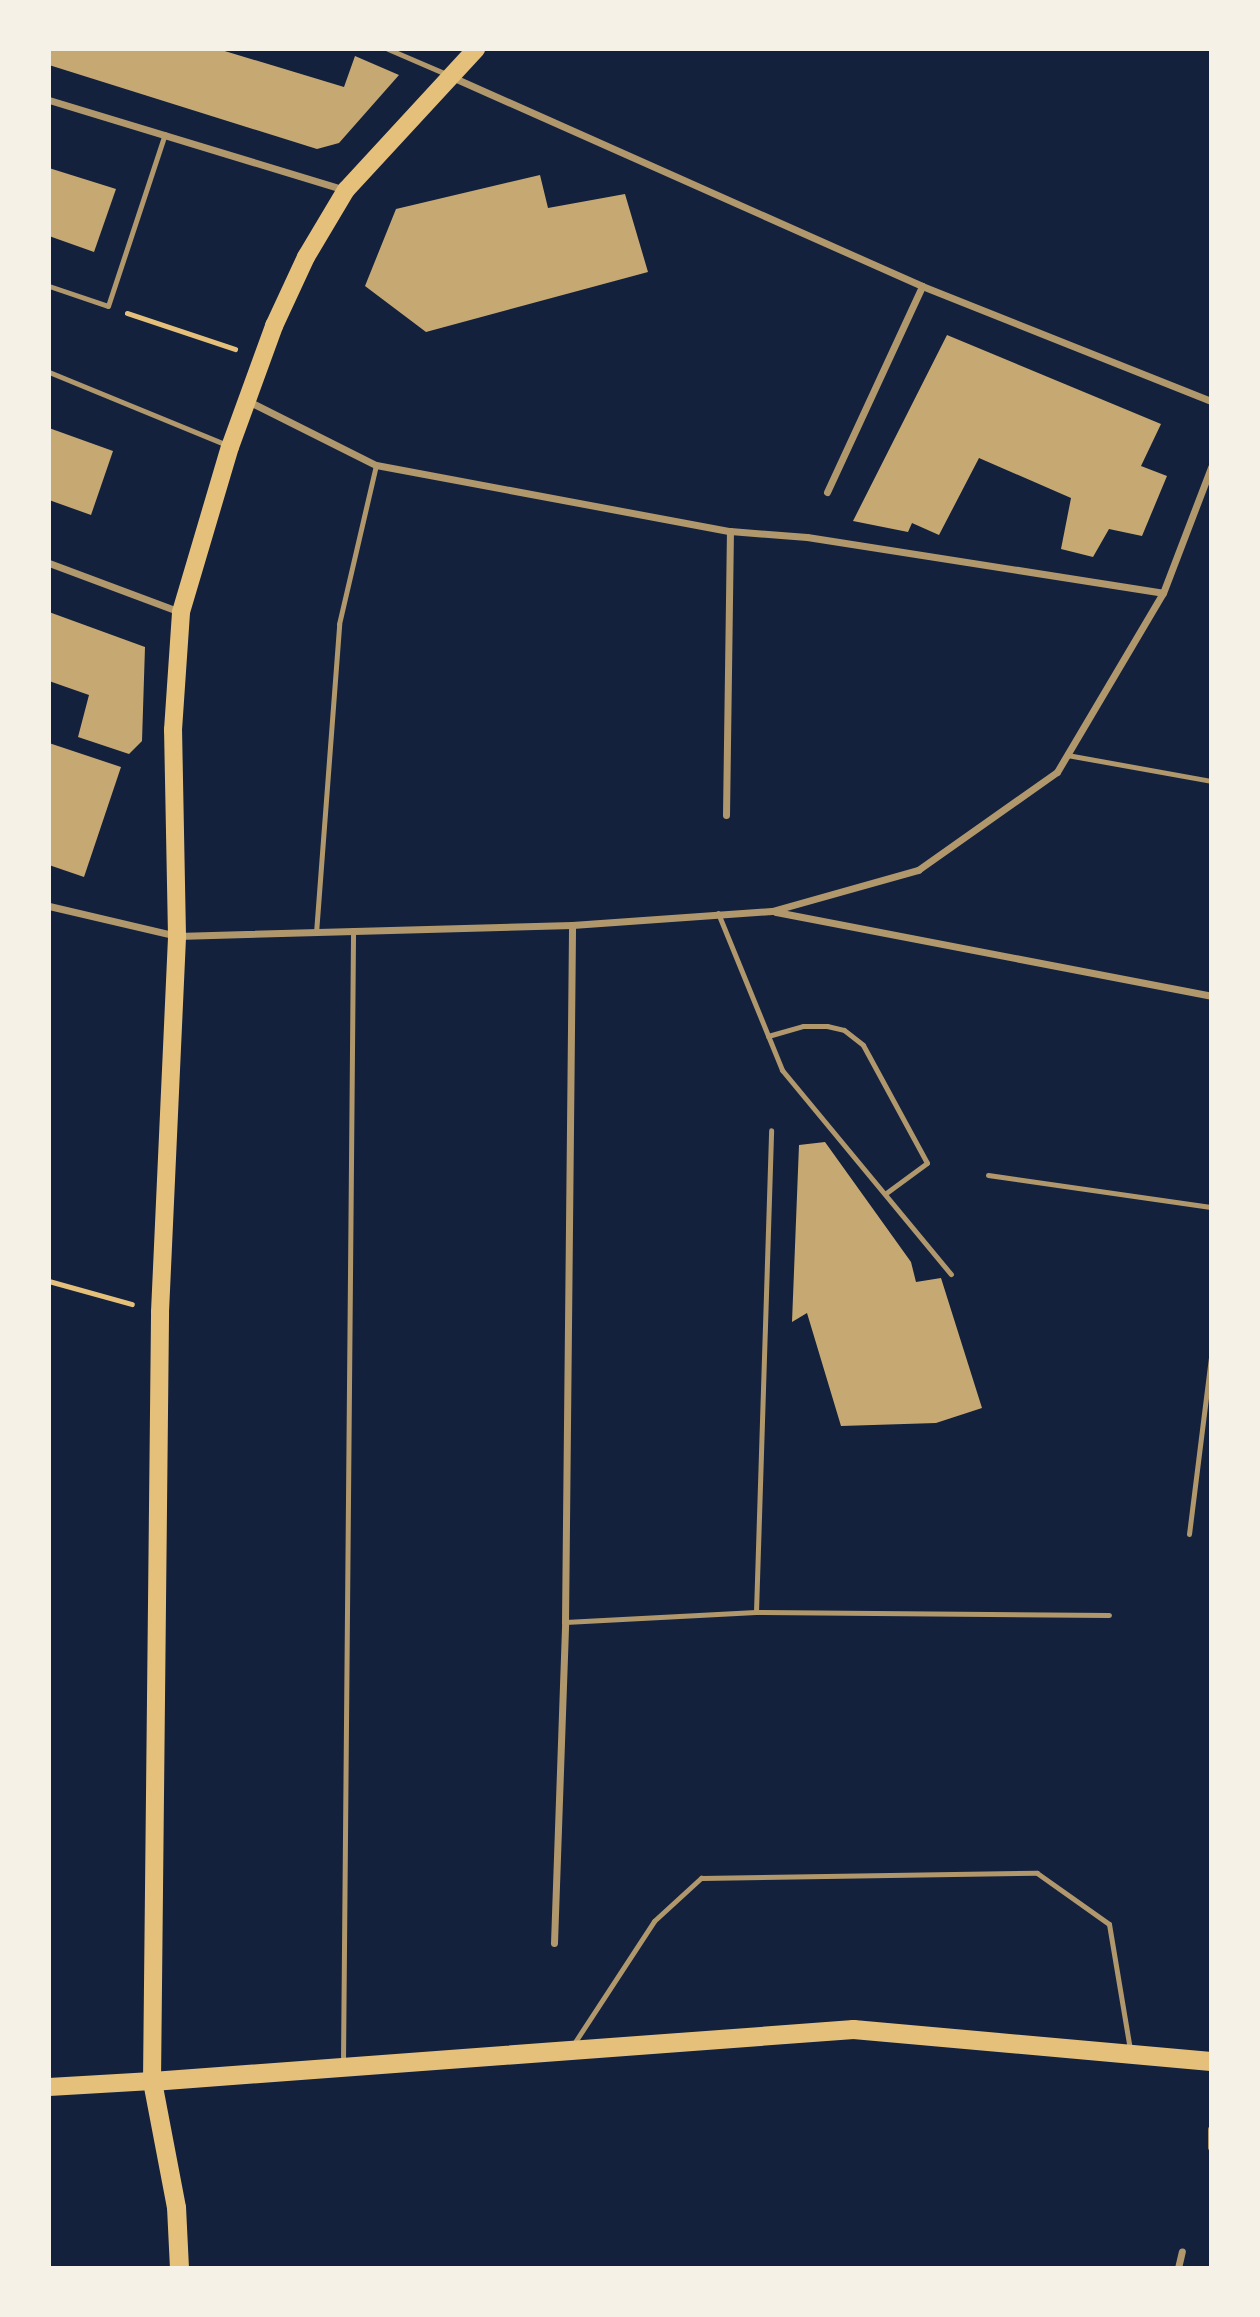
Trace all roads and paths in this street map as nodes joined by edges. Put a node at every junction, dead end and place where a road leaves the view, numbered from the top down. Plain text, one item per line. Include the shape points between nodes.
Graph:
1 (388, 49) edge
2 (476, 49) edge
3 (452, 77) junction
4 (49, 100) edge
5 (165, 134) junction
6 (346, 190) junction
7 (49, 286) edge
8 (922, 286) junction
9 (108, 306) junction
10 (262, 359) junction
11 (49, 372) edge
12 (247, 401) junction
13 (1211, 401) edge
14 (230, 447) junction
15 (376, 465) junction
16 (1211, 467) edge
17 (827, 492) dead end
18 (730, 531) junction
19 (49, 563) edge
20 (1163, 593) junction
21 (181, 612) junction
22 (1067, 755) junction
23 (1211, 781) edge
24 (726, 815) dead end
25 (49, 906) edge
26 (772, 911) junction
27 (718, 913) junction
28 (572, 925) junction
29 (353, 930) junction
30 (316, 933) junction
31 (177, 936) junction
32 (1211, 996) edge
33 (768, 1036) junction
34 (771, 1129) dead end
35 (988, 1175) dead end
36 (886, 1194) junction
37 (1211, 1207) edge
38 (951, 1274) dead end
39 (49, 1281) edge
40 (160, 1312) junction
41 (1211, 1357) edge
42 (1209, 1382) edge
43 (1189, 1534) dead end
44 (757, 1612) junction
45 (1109, 1615) dead end
46 (565, 1622) junction
47 (554, 1943) dead end
48 (572, 2047) junction
49 (1130, 2053) junction
50 (1211, 2061) edge
51 (343, 2066) junction
52 (152, 2081) junction
53 (49, 2087) edge
54 (1211, 2129) edge
55 (1211, 2147) edge
56 (1182, 2250) dead end
57 (179, 2268) edge
58 (1178, 2268) edge

1 - 3 lane
2 - 3 main road
3 - 6 main road
3 - 8 street
4 - 5 street
5 - 6 street
5 - 9 lane
6 - 10 main road via 306,257
7 - 9 lane
8 - 13 street
8 - 17 street
9 - 10 path
10 - 12 main road
11 - 14 lane
12 - 14 main road
12 - 15 street
14 - 21 main road
15 - 18 street
15 - 30 lane via 339,624
16 - 20 street
18 - 20 street via 807,537
18 - 24 street
19 - 21 street
20 - 22 street
21 - 31 main road via 173,730
22 - 23 lane
22 - 26 street via 1057,772 918,870
25 - 31 street
26 - 27 street
26 - 32 street
27 - 28 street
27 - 33 lane
28 - 29 street
28 - 46 street
29 - 30 street
29 - 51 lane
30 - 31 street
31 - 40 main road
33 - 36 lane via 782,1070
33 - 36 lane via 827,1026 844,1030 863,1045 927,1163
34 - 44 lane
35 - 37 lane
36 - 38 lane
39 - 40 path
40 - 52 main road
41 - 42 lane
42 - 43 lane
44 - 45 lane
44 - 46 lane
46 - 47 street
48 - 49 highway via 853,2029
48 - 49 lane via 654,1921 701,1878 1037,1873 1109,1924
48 - 51 highway
49 - 50 highway
51 - 52 highway
52 - 53 main road
52 - 57 highway via 176,2207
54 - 55 street
56 - 58 street

